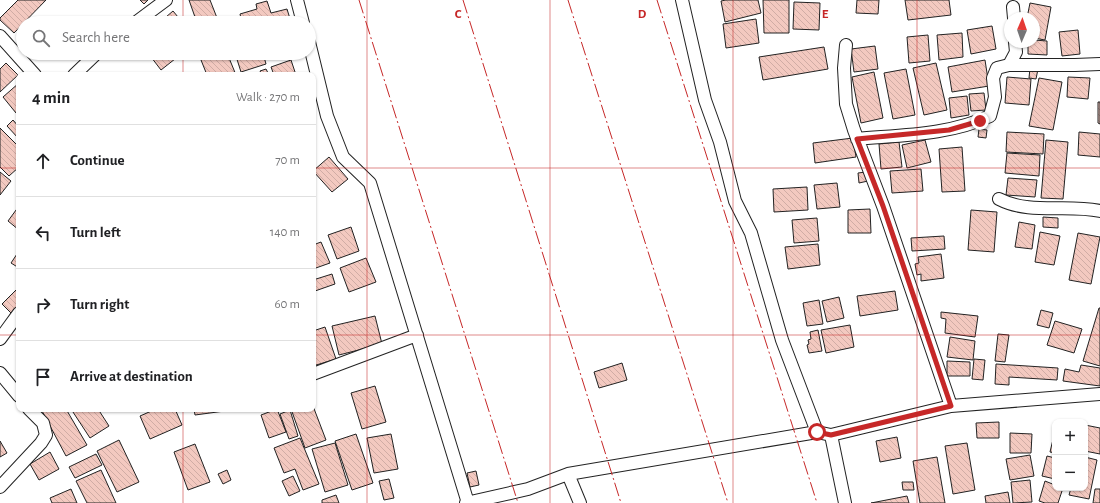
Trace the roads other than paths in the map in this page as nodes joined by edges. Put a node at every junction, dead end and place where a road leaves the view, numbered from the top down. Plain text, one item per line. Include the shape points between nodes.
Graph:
1 (166, 0) edge
2 (297, 0) edge
3 (682, 0) edge
4 (144, 16) edge
5 (301, 16) edge
6 (0, 36) edge
7 (846, 45) dead end
8 (1016, 48) edge
9 (16, 54) edge
10 (22, 60) edge
11 (90, 60) edge
12 (313, 60) edge
13 (1100, 64) edge
14 (1009, 65) junction
15 (32, 72) edge
16 (77, 72) edge
17 (857, 139) junction
18 (999, 199) dead end
19 (1100, 211) edge
20 (16, 317) edge
21 (417, 335) junction
22 (0, 339) edge
23 (0, 373) edge
24 (316, 373) edge
25 (16, 392) edge
26 (1100, 394) edge
27 (951, 406) junction
28 (32, 412) edge
29 (817, 432) junction
30 (831, 435) junction
31 (568, 474) junction
32 (0, 487) edge
33 (467, 503) edge
34 (580, 503) edge
35 (845, 503) edge

1 - 4 street
2 - 5 street
3 - 29 street via 704,100 720,142 735,201 751,233 782,340
6 - 9 street
7 - 17 street via 846,104
8 - 14 street
10 - 15 street
11 - 16 street
12 - 21 street via 327,116 343,157 370,183
13 - 14 street
14 - 17 street via 997,68 993,78 995,97 990,116 980,121 949,130
17 - 27 street via 883,206
18 - 19 street via 1037,209 1075,208
20 - 22 street
21 - 24 street
21 - 33 street
23 - 25 street
26 - 27 street
27 - 30 street
28 - 32 street via 43,423 46,435 41,444
29 - 30 street
29 - 31 street
30 - 35 street
31 - 33 street via 528,489
31 - 34 street

